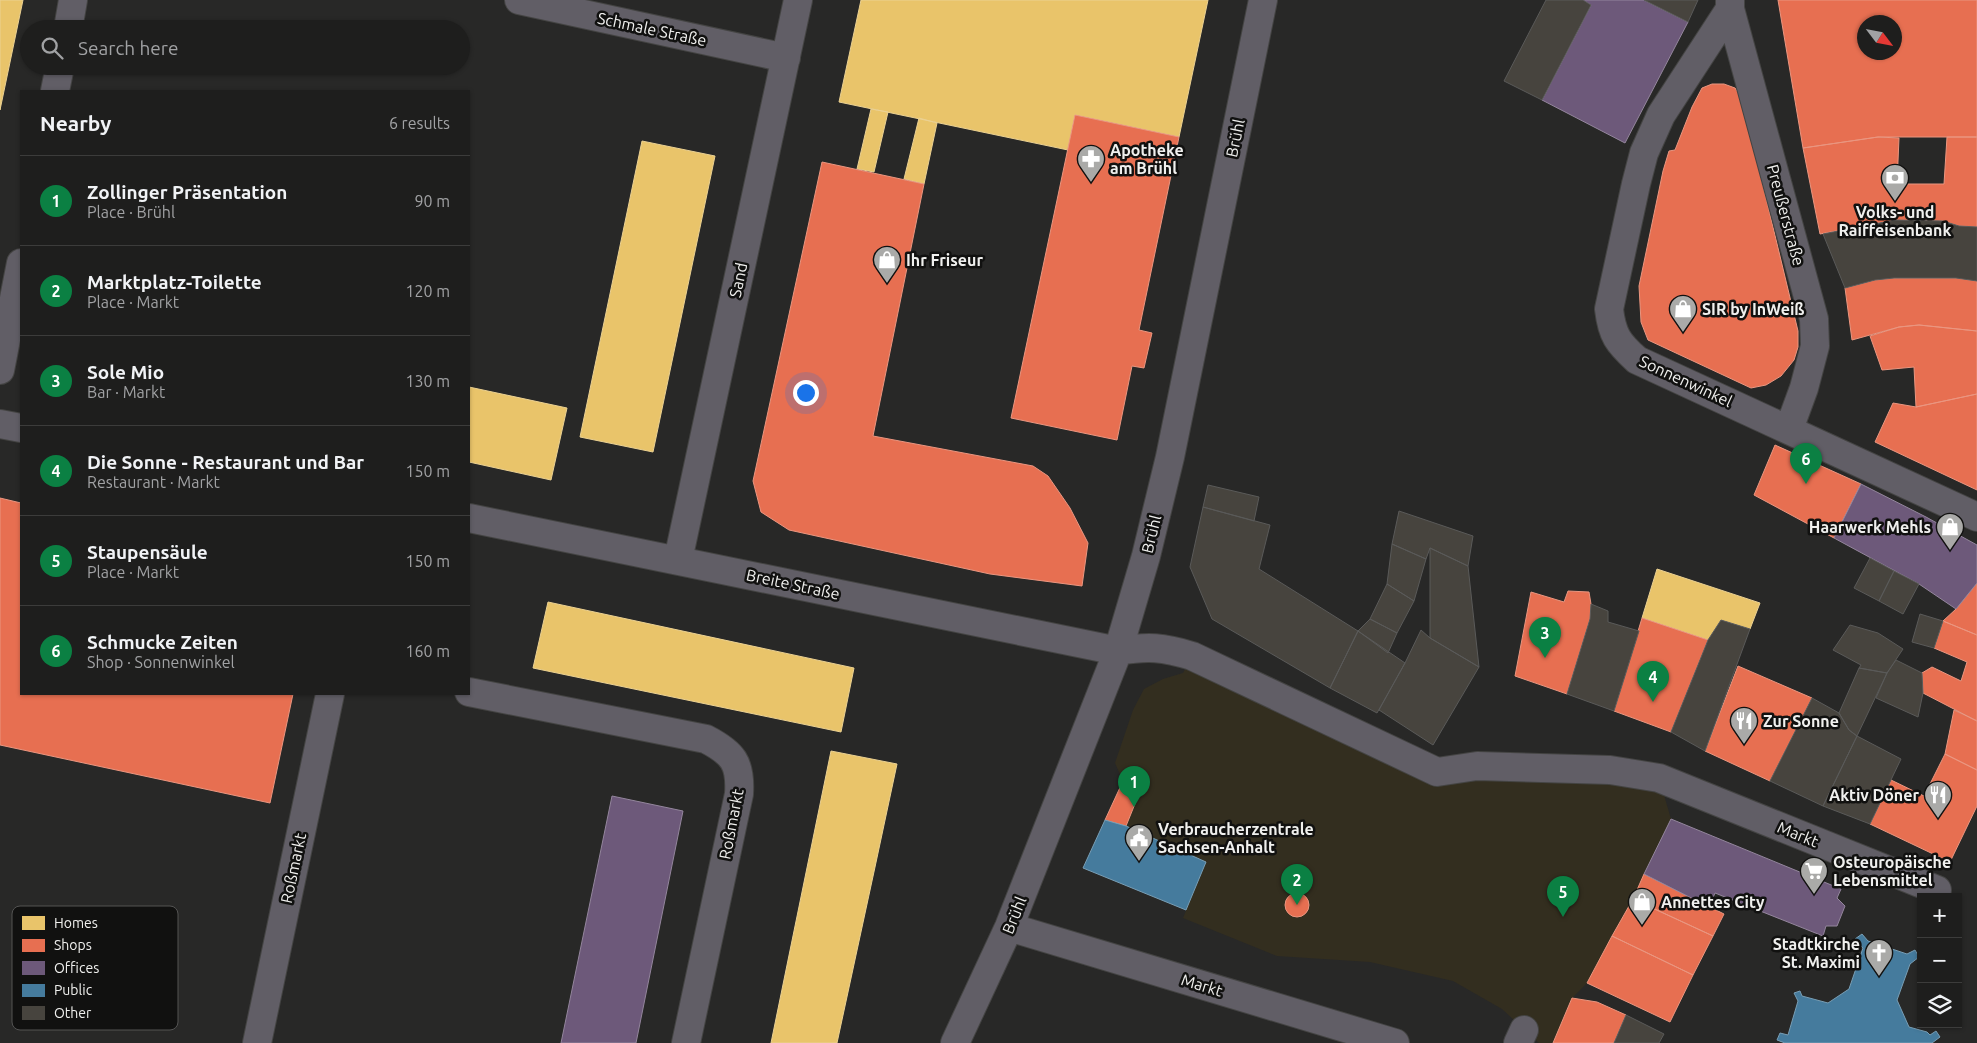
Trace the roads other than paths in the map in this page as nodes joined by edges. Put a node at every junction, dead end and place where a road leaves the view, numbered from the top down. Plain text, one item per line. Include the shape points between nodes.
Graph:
1 (73, 0) edge
2 (519, 0) edge
3 (798, 0) edge
4 (1263, 0) edge
5 (1730, 5) edge
6 (70, 20) edge
7 (786, 58) junction
8 (58, 75) edge
9 (55, 90) edge
10 (20, 268) edge
11 (0, 370) edge
12 (0, 424) edge
13 (20, 428) edge
14 (1789, 429) junction
15 (1977, 517) edge
16 (470, 518) edge
17 (678, 560) junction
18 (1118, 651) junction
19 (470, 692) edge
20 (330, 695) edge
21 (1937, 890) dead end
22 (1009, 927) junction
23 (257, 1043) edge
24 (686, 1043) edge
25 (955, 1043) edge
26 (1395, 1043) edge

1 - 6 street
2 - 7 street, Schmale Straße
3 - 7 street, Sand
4 - 18 street, Brühl via 1170,457
5 - 14 street, Preußerstraße via 1814,319 1815,346
5 - 14 street, Sonnenwinkel via 1661,115 1644,153 1612,289 1611,324 1615,338 1637,360
7 - 17 street, Sand
8 - 9 street
10 - 11 street
12 - 13 street
14 - 15 street, Sonnenwinkel
16 - 17 street, Breite Straße
17 - 18 street, Breite Straße
18 - 21 street, Markt via 1153,647 1192,656 1437,772 1477,766 1610,770 1659,778
18 - 22 street, Brühl
19 - 24 street, Roßmarkt via 706,739 722,748 734,761 740,777 739,794
20 - 23 street, Roßmarkt
22 - 25 street, Brühl
22 - 26 street, Markt

